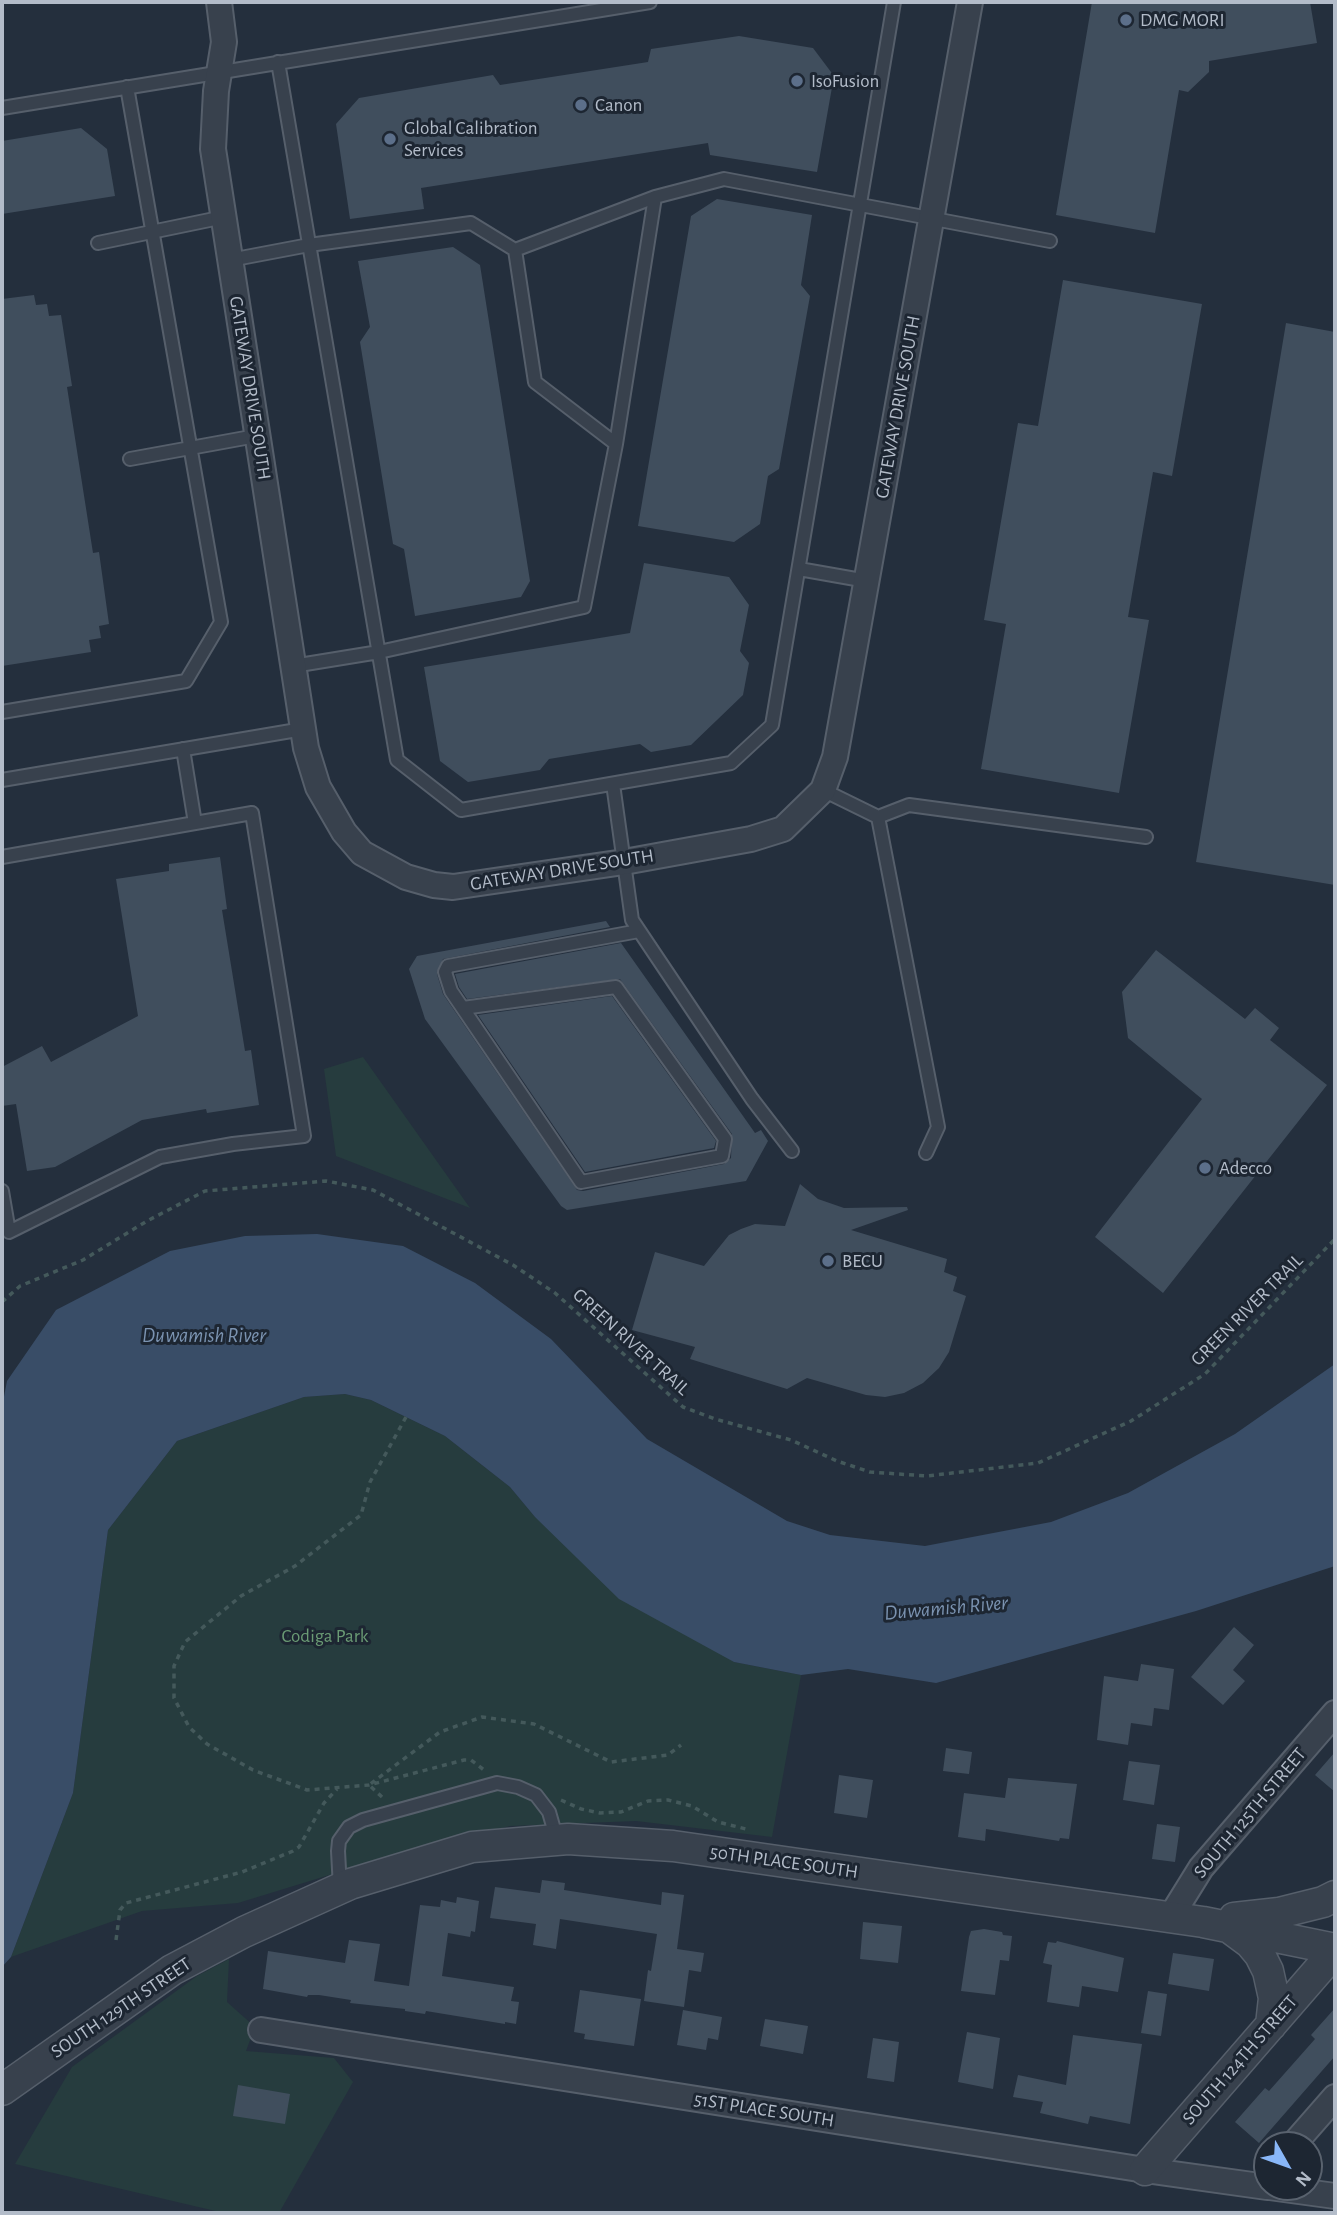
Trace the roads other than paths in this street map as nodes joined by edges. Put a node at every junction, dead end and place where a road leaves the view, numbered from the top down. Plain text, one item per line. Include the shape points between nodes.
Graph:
1 (219, 2) edge
2 (650, 2) edge
3 (894, 2) edge
4 (970, 2) edge
5 (278, 62) junction
6 (219, 71) junction
7 (127, 87) junction
8 (2, 108) edge
9 (655, 197) junction
10 (860, 204) junction
11 (224, 217) junction
12 (932, 220) junction
13 (152, 231) junction
14 (1050, 241) dead end
15 (98, 243) dead end
16 (309, 245) junction
17 (515, 250) junction
18 (230, 260) junction
19 (256, 436) junction
20 (616, 444) junction
21 (190, 447) junction
22 (130, 458) dead end
23 (799, 569) junction
24 (867, 581) junction
25 (379, 652) junction
26 (293, 666) junction
27 (2, 712) edge
28 (303, 729) junction
29 (183, 749) junction
30 (2, 780) edge
31 (614, 784) junction
32 (823, 790) junction
33 (878, 817) junction
34 (195, 823) junction
35 (1146, 837) dead end
36 (2, 857) edge
37 (624, 862) junction
38 (639, 931) junction
39 (463, 1008) junction
40 (792, 1151) dead end
41 (926, 1153) dead end
42 (2, 1191) edge
43 (1335, 1713) edge
44 (557, 1840) junction
45 (341, 1889) junction
46 (1335, 1896) edge
47 (1296, 1909) junction
48 (1170, 1918) junction
49 (1215, 1924) junction
50 (244, 1932) joint
51 (1335, 1949) edge
52 (1270, 2025) junction
53 (261, 2030) dead end
54 (2, 2090) edge
55 (1335, 2096) edge
56 (1305, 2131) edge
57 (1145, 2170) junction
58 (1253, 2184) edge

1 - 6 street, GATEWAY DRIVE SOUTH via 224,42
2 - 5 lane
3 - 10 lane
4 - 12 street, GATEWAY DRIVE SOUTH
5 - 6 lane
5 - 16 lane
6 - 7 lane
6 - 11 street, GATEWAY DRIVE SOUTH via 213,149
7 - 8 lane
7 - 13 lane
9 - 10 lane via 724,179
9 - 17 lane
9 - 20 lane
10 - 12 lane
10 - 23 lane
11 - 13 lane
11 - 18 street, GATEWAY DRIVE SOUTH
12 - 14 lane
12 - 24 street, GATEWAY DRIVE SOUTH
13 - 15 lane
13 - 21 lane
16 - 17 lane via 471,223
16 - 18 lane
16 - 25 lane
17 - 20 lane via 535,382
18 - 19 street, GATEWAY DRIVE SOUTH
19 - 21 lane
19 - 26 street, GATEWAY DRIVE SOUTH
20 - 25 lane via 584,607
21 - 22 lane
21 - 27 lane via 221,622 186,681
23 - 24 lane
23 - 31 lane via 772,725 731,763
24 - 32 street, GATEWAY DRIVE SOUTH via 835,757
25 - 26 lane
25 - 31 lane via 397,760 461,810
26 - 28 street, GATEWAY DRIVE SOUTH
28 - 29 lane
28 - 37 street, GATEWAY DRIVE SOUTH via 318,788 344,832 362,853 406,877 453,887
29 - 30 lane
29 - 34 lane
31 - 37 lane
32 - 33 lane
32 - 37 street, GATEWAY DRIVE SOUTH via 783,829
33 - 35 lane via 909,805
33 - 41 lane via 937,1127
34 - 36 lane
34 - 42 lane via 252,814 304,1136 160,1157 9,1232
37 - 38 lane via 632,920
38 - 39 lane via 448,966 445,972 451,991
38 - 40 lane
39 - 39 lane via 582,1182 722,1156 725,1139 615,987
43 - 48 street, SOUTH 125TH STREET via 1201,1868
44 - 45 street, 50TH PLACE SOUTH via 472,1847
44 - 45 lane via 549,1812 536,1795 496,1783 349,1827 339,1841
44 - 48 street, 50TH PLACE SOUTH via 673,1846
45 - 50 street, 50TH PLACE SOUTH
46 - 47 street
47 - 49 street
47 - 51 street
48 - 49 street, 50TH PLACE SOUTH
49 - 51 street, 50TH PLACE SOUTH
49 - 52 street via 1250,1943 1260,1955 1274,1998
50 - 54 street, SOUTH 129TH STREET via 172,1970
51 - 52 street, SOUTH 124TH STREET
52 - 57 street, SOUTH 124TH STREET
53 - 57 street, 51ST PLACE SOUTH
55 - 56 street
57 - 58 street, 51ST PLACE SOUTH

